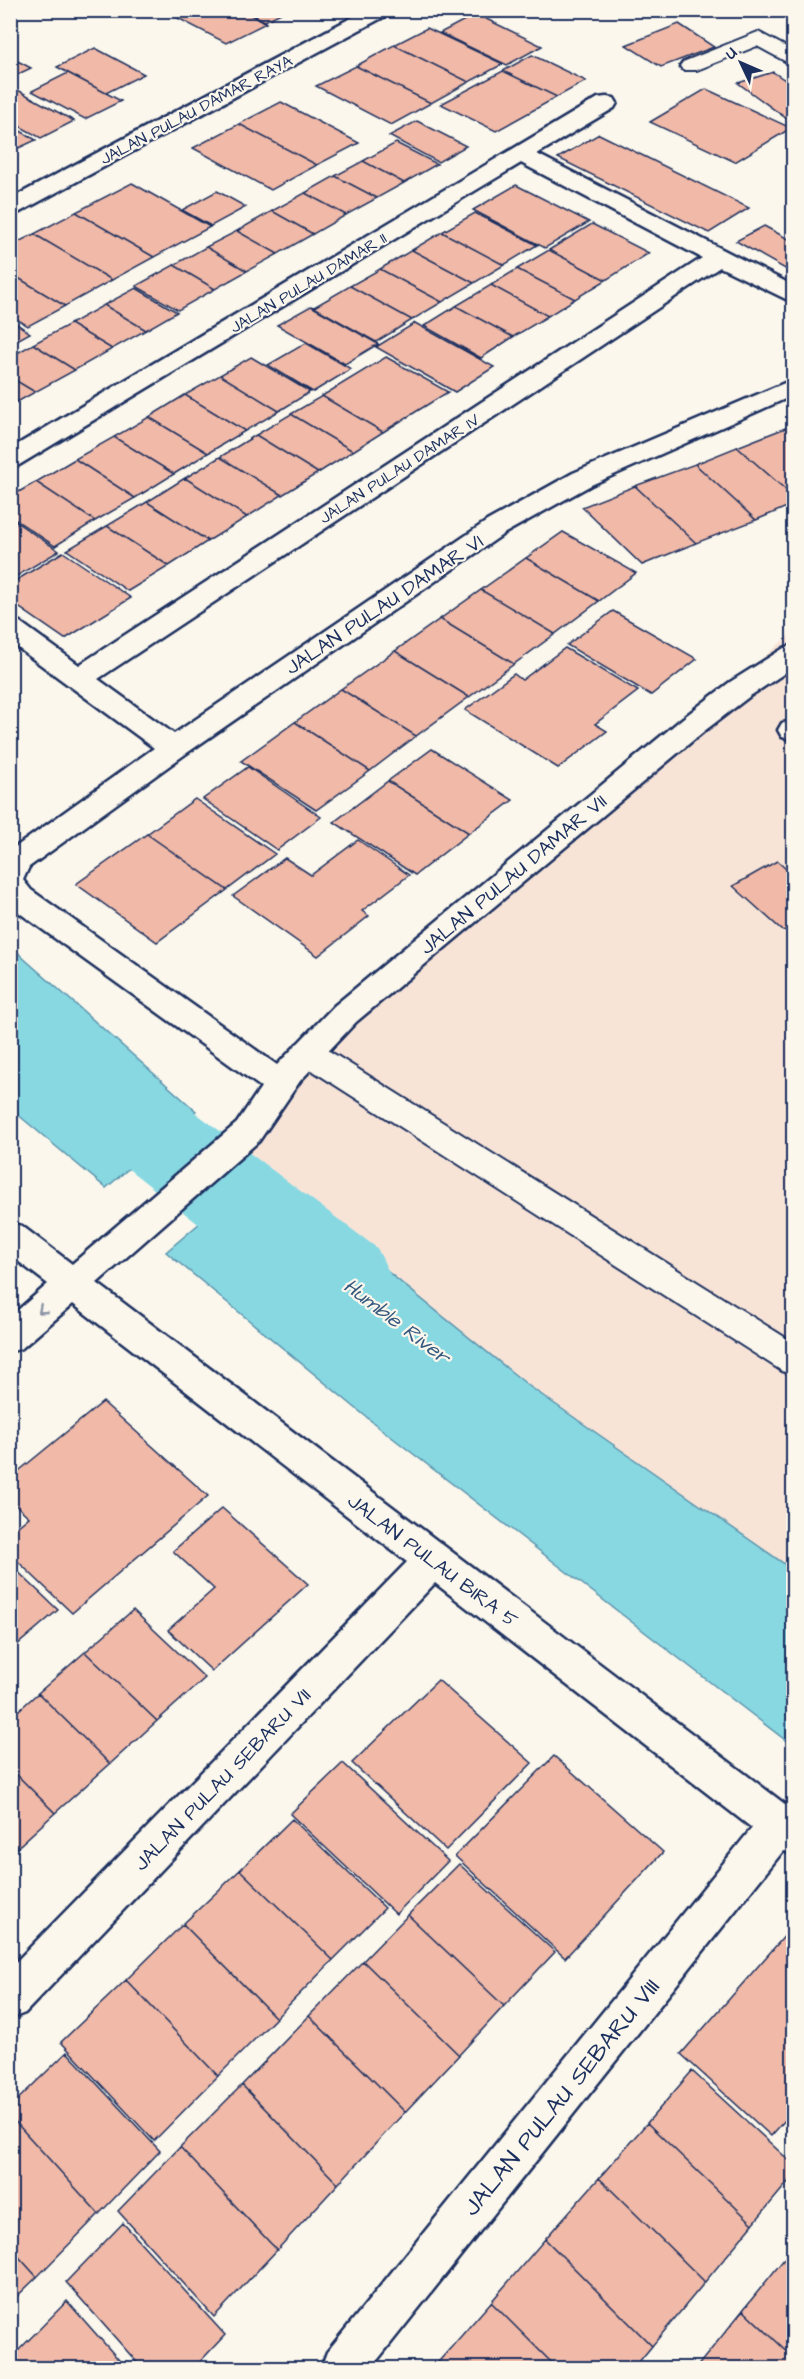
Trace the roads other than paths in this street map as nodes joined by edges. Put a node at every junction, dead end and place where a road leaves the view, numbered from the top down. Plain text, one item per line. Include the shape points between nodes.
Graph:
1 (382, 10) edge
2 (794, 60) edge
3 (690, 66) dead end
4 (606, 103) dead end
5 (520, 154) junction
6 (10, 208) edge
7 (719, 257) junction
8 (794, 296) edge
9 (794, 386) edge
10 (10, 460) edge
11 (10, 628) edge
12 (794, 654) edge
13 (79, 678) junction
14 (174, 748) junction
15 (10, 877) edge
16 (10, 884) edge
17 (307, 1052) junction
18 (280, 1084) junction
19 (10, 1236) edge
20 (73, 1283) junction
21 (10, 1338) edge
22 (794, 1361) edge
23 (433, 1560) junction
24 (786, 1831) edge
25 (10, 1998) edge
26 (343, 2368) edge

1 - 6 street, JALAN PULAU DAMAR RAYA
2 - 3 lane via 758,38
4 - 5 street, JALAN PULAU DAMAR II
5 - 7 street
5 - 10 street, JALAN PULAU DAMAR II
7 - 8 street
7 - 13 street, JALAN PULAU DAMAR IV
9 - 14 street, JALAN PULAU DAMAR VI via 536,503
11 - 13 street
12 - 17 street, JALAN PULAU DAMAR VII via 693,725 345,1014
13 - 14 street
14 - 15 street, JALAN PULAU DAMAR VI via 17,861
16 - 18 street via 20,898
17 - 18 street, JALAN PULAU DAMAR VII
17 - 22 lane
18 - 20 street, JALAN PULAU DAMAR VII via 253,1126
19 - 20 street, JALAN PULAU BIRA 5
20 -> 21 street, JALAN PULAU DAMAR VII
20 - 23 street, JALAN PULAU BIRA 5
23 - 24 street, JALAN PULAU BIRA 5
23 - 25 street, JALAN PULAU SEBARU VII
24 - 26 street, JALAN PULAU SEBARU VIII

